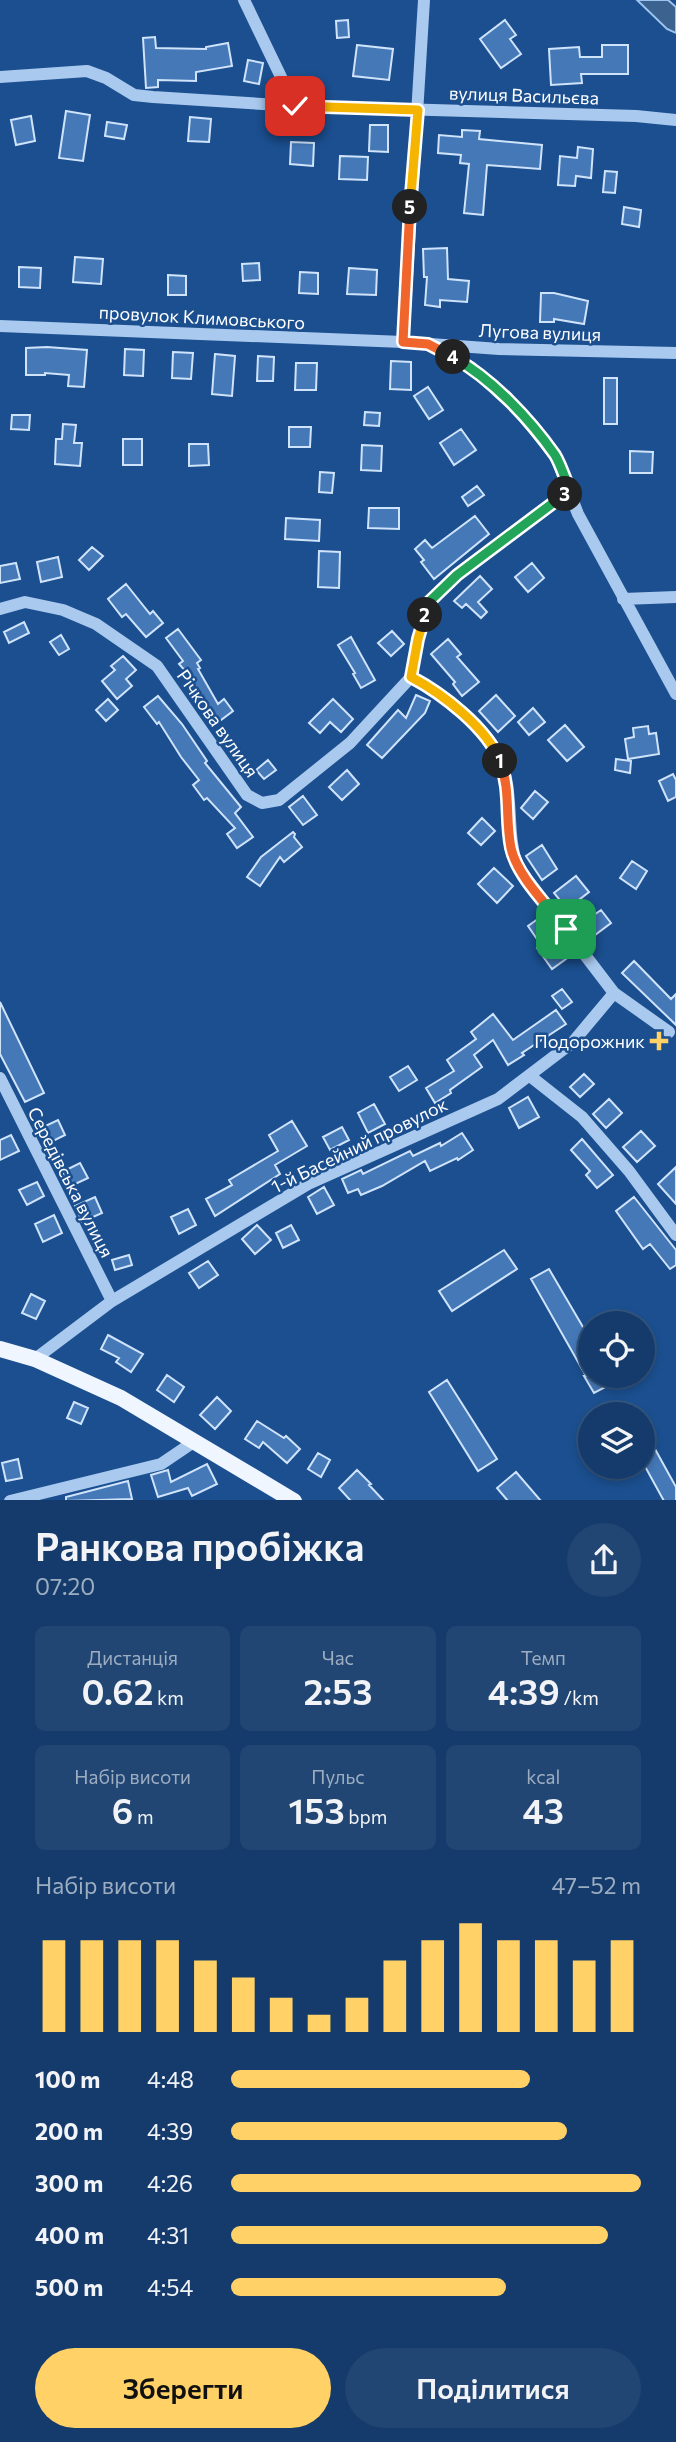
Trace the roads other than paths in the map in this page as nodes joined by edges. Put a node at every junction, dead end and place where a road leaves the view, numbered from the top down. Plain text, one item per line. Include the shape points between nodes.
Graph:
1 (244, 0) edge
2 (424, 0) edge
3 (0, 77) edge
4 (295, 106) junction
5 (418, 110) junction
6 (676, 120) edge
7 (0, 326) edge
8 (403, 342) junction
9 (428, 344) junction
10 (676, 353) edge
11 (570, 490) junction
12 (676, 597) edge
13 (623, 599) junction
14 (0, 609) edge
15 (411, 677) junction
16 (676, 694) edge
17 (614, 993) junction
18 (669, 1032) dead end
19 (530, 1076) junction
20 (0, 1078) edge
21 (676, 1235) edge
22 (112, 1301) junction
23 (0, 1349) edge
24 (35, 1359) junction
25 (195, 1441) junction
26 (10, 1500) edge
27 (294, 1500) edge

1 - 4 street
2 - 5 street
3 - 4 street, вулиця Васильєва via 87,71 134,94
4 - 5 street, вулиця Васильєва
5 - 6 street, вулиця Васильєва
5 - 8 street
7 - 8 street, провулок Климовського
8 - 9 street, Лугова вулиця
9 - 10 street, Лугова вулиця
9 - 11 street via 471,367 519,411 556,457
11 - 13 street
11 - 15 street via 457,575 429,602
12 - 13 street
13 - 16 street
14 - 15 street, Річкова вулиця via 25,603 63,610 96,624 157,666 247,794 262,803 286,796 350,743
15 - 17 street via 464,714 495,747 508,789 511,846 517,866
17 - 18 street
17 - 19 street, 1-й Басейний провулок via 573,1042
19 - 21 street via 582,1116
19 - 22 street, 1-й Басейний провулок via 498,1099 308,1184
20 - 22 street, Середівська вулиця
22 - 24 street, 1-й Басейний провулок
23 - 24 main road
24 - 25 main road via 121,1398
25 - 26 street via 161,1464
25 - 27 main road

